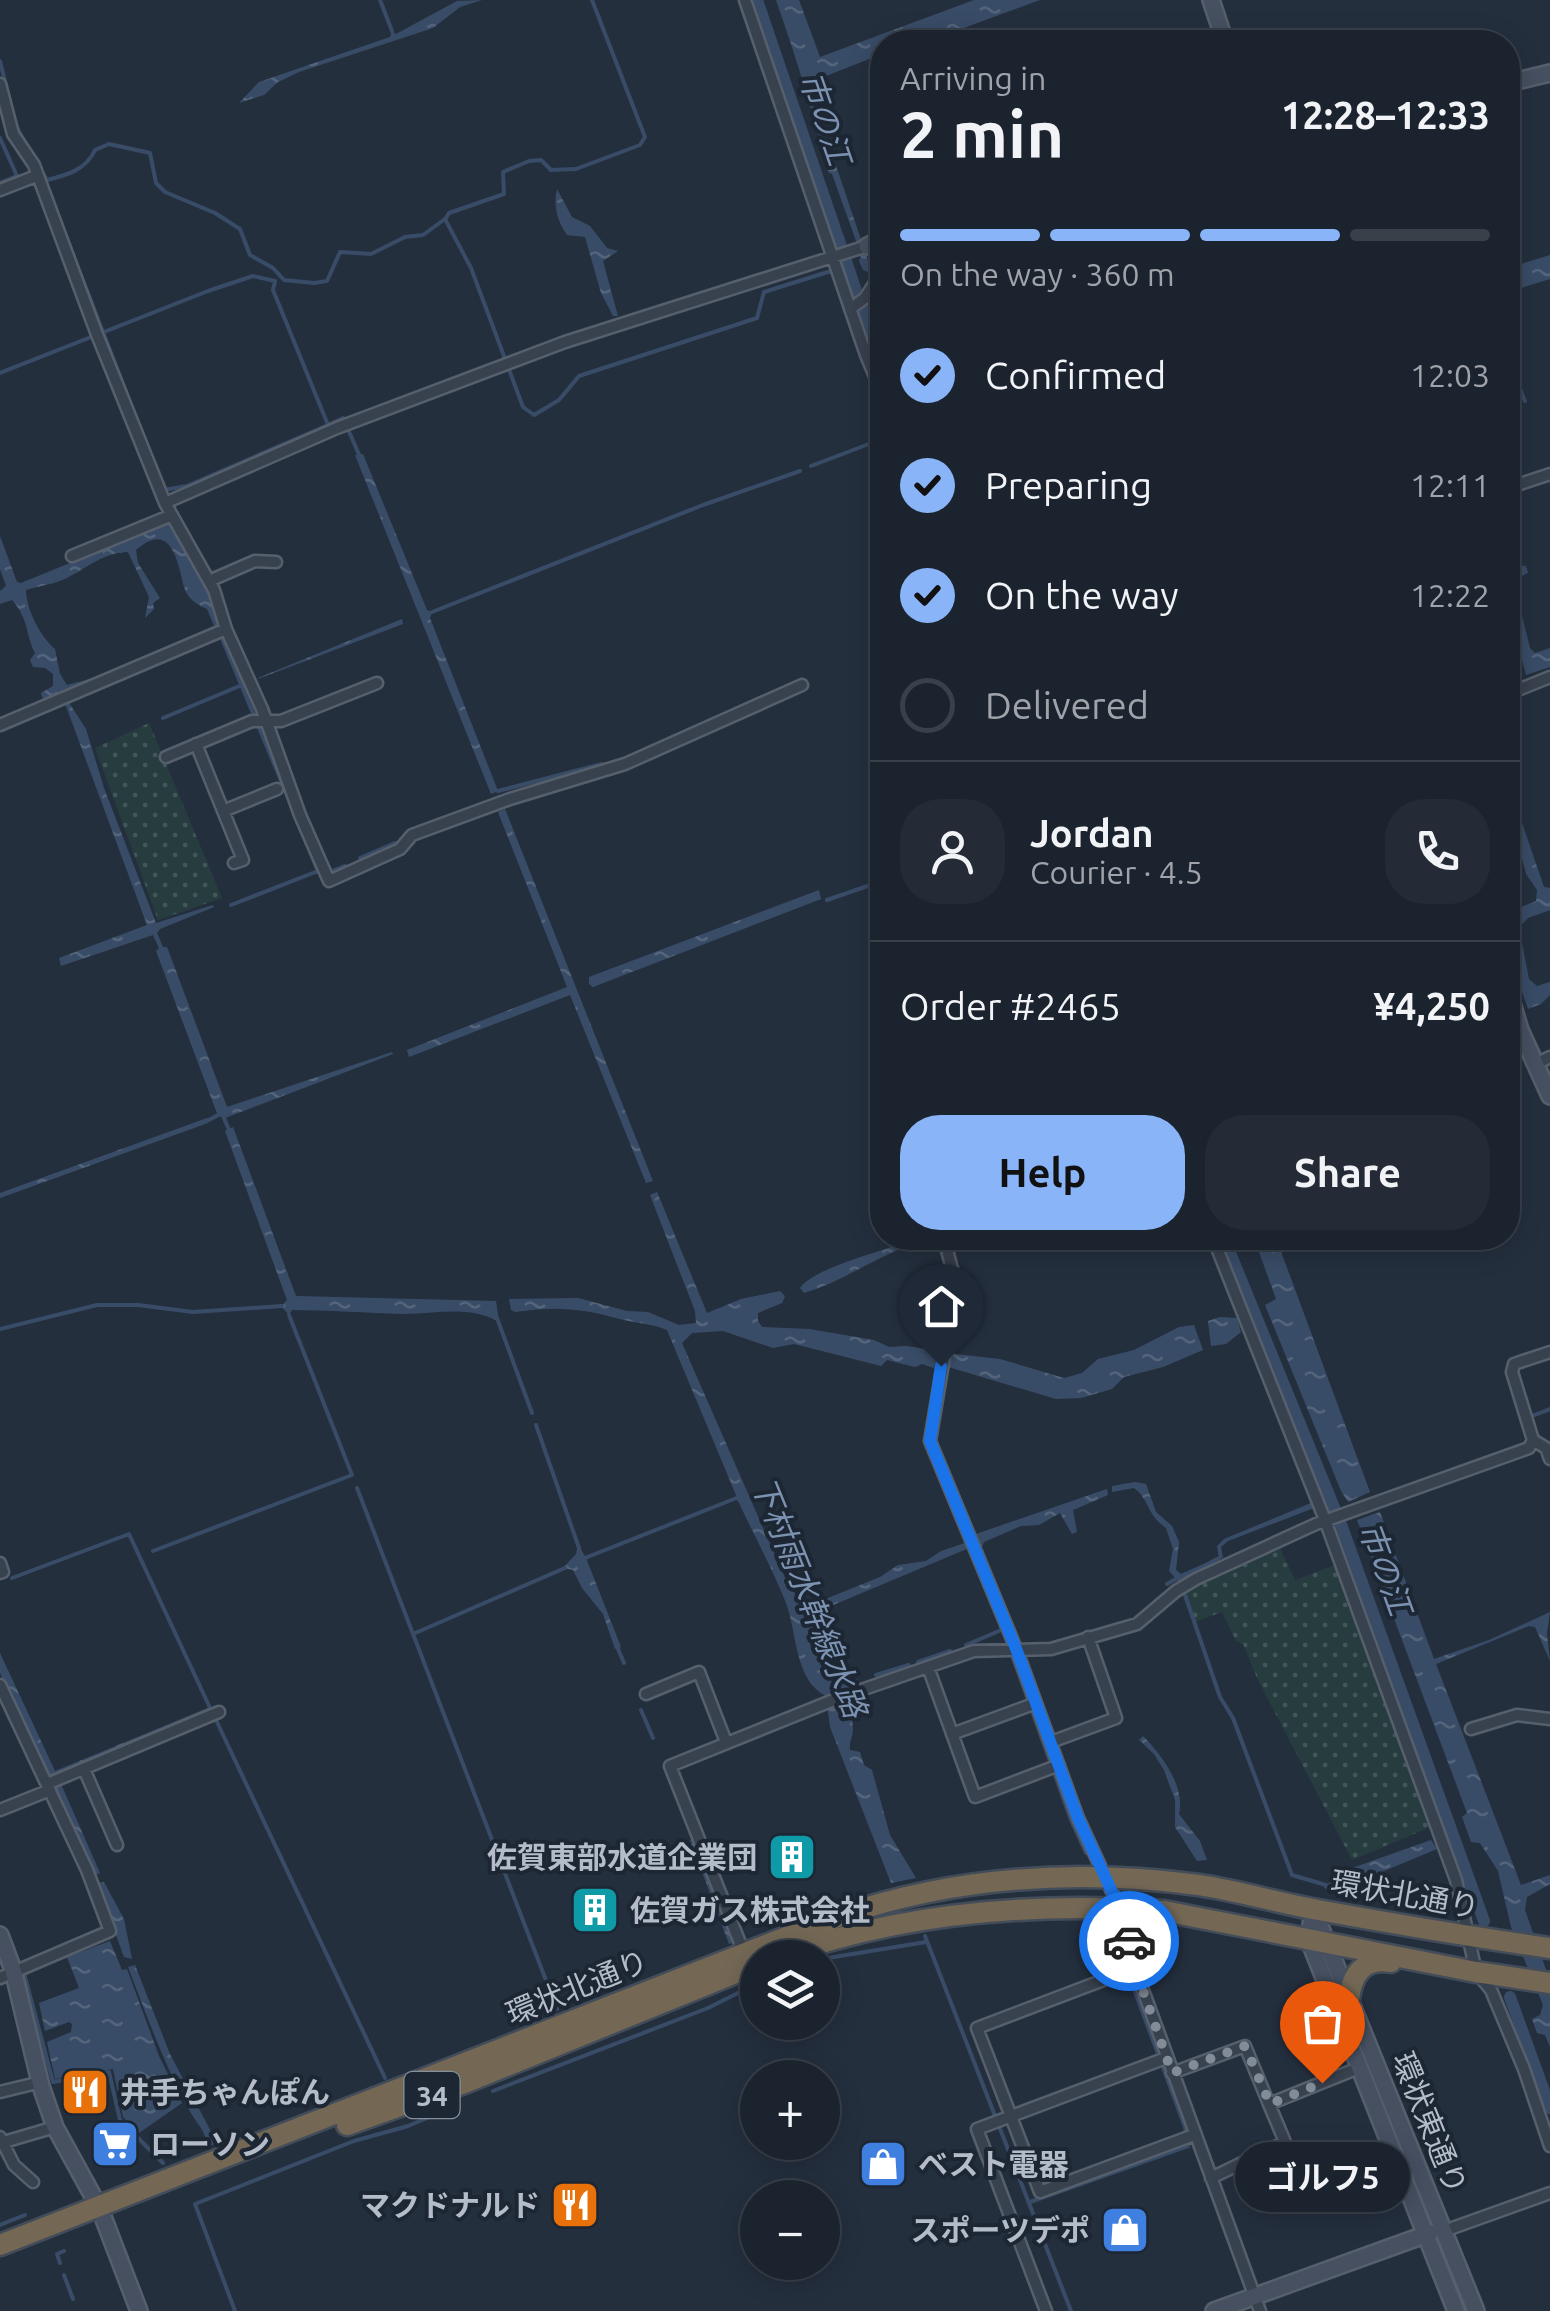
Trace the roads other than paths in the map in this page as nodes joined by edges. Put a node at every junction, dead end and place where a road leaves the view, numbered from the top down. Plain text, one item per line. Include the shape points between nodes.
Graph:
1 (745, 0) edge
2 (1210, 0) edge
3 (1221, 30) edge
4 (1550, 73) edge
5 (1520, 80) edge
6 (0, 84) edge
7 (36, 176) junction
8 (0, 190) edge
9 (864, 247) edge
10 (835, 266) junction
11 (870, 289) edge
12 (850, 309) junction
13 (870, 362) edge
14 (1550, 474) edge
15 (1520, 484) edge
16 (165, 503) junction
17 (172, 516) junction
18 (72, 556) dead end
19 (276, 562) dead end
20 (209, 581) junction
21 (226, 629) junction
22 (1550, 677) edge
23 (377, 682) dead end
24 (802, 685) dead end
25 (1520, 689) edge
26 (265, 720) junction
27 (0, 725) edge
28 (196, 744) junction
29 (166, 757) dead end
30 (277, 789) dead end
31 (223, 810) junction
32 (234, 863) dead end
33 (1520, 1026) edge
34 (1550, 1057) edge
35 (1534, 1065) junction
36 (1550, 1096) edge
37 (947, 1250) edge
38 (1218, 1250) edge
39 (1550, 1352) edge
40 (1533, 1440) junction
41 (1550, 1459) edge
42 (1325, 1520) junction
43 (0, 1563) edge
44 (0, 1572) edge
45 (1088, 1637) junction
46 (1017, 1651) junction
47 (928, 1667) junction
48 (2, 1692) edge
49 (646, 1694) dead end
50 (1032, 1704) junction
51 (220, 1712) dead end
52 (1550, 1719) edge
53 (1472, 1729) dead end
54 (952, 1734) junction
55 (726, 1742) junction
56 (1051, 1742) junction
57 (1055, 1766) junction
58 (84, 1769) junction
59 (48, 1787) junction
60 (0, 1810) edge
61 (117, 1845) dead end
62 (1104, 1876) junction
63 (1118, 1907) junction
64 (1314, 1909) junction
65 (0, 1934) edge
66 (1470, 1937) junction
67 (743, 1940) edge
68 (791, 1940) edge
69 (826, 1940) edge
70 (1318, 1942) junction
71 (1546, 1948) edge
72 (740, 1962) edge
73 (1131, 1970) junction
74 (1476, 1972) junction
75 (7, 1974) edge
76 (1550, 1983) edge
77 (1349, 1999) junction
78 (1162, 2059) junction
79 (1360, 2067) junction
80 (1172, 2073) junction
81 (41, 2082) junction
82 (0, 2092) edge
83 (1270, 2104) junction
84 (1007, 2116) junction
85 (56, 2127) junction
86 (1189, 2136) junction
87 (2, 2139) edge
88 (1550, 2146) edge
89 (1211, 2178) junction
90 (33, 2182) dead end
91 (1550, 2193) edge
92 (102, 2215) junction
93 (1444, 2230) junction
94 (1423, 2234) junction
95 (0, 2245) edge
96 (0, 2260) edge
97 (1257, 2304) edge
98 (139, 2311) edge
99 (1046, 2311) edge
100 (1214, 2311) edge
101 (1456, 2311) edge
102 (1476, 2311) edge

1 - 10 street
2 - 3 main road
4 - 5 main road
6 - 7 street via 13,134
7 - 8 street
7 - 16 street
9 - 10 street
10 - 12 street
10 - 16 street via 620,323 337,428
11 - 12 street
12 - 13 street
14 - 15 street
16 - 17 street
17 - 18 street
17 - 20 street
19 - 20 street via 255,562
20 - 21 street
21 - 26 street
21 - 27 street
22 - 25 street
23 - 26 street via 280,721
24 - 26 street via 625,764 412,836 400,849 330,880
26 - 28 street
28 - 29 street
28 - 31 street
30 - 31 street
31 - 32 street via 243,860
33 - 35 main road
34 - 35 street
35 - 36 main road
37 - 46 street via 955,1292 930,1441
38 - 42 street
39 - 40 street via 1514,1364 1512,1372
40 - 41 street
40 - 42 street via 1529,1448
42 - 45 street via 1196,1579 1137,1624
42 - 66 street via 1456,1880
43 - 44 street
45 - 46 street
45 - 56 street via 1116,1718
46 - 47 street via 974,1652
46 - 50 street
47 - 54 street
47 - 55 street
48 - 59 street
49 - 55 street via 699,1672
50 - 54 street
50 - 56 street
51 - 58 street
52 - 53 street via 1516,1715
54 - 57 street via 975,1797
55 - 67 street via 670,1766
56 - 57 street
57 - 62 street
58 - 59 street
58 - 61 street
59 - 60 street
59 - 75 street via 110,1931
62 - 63 street
62 - 64 highway, 環状北通り / 34 via 1201,1885
62 - 68 highway, 環状北通り / 34 via 1009,1878 918,1893
63 - 69 highway, 環状北通り via 964,1915
63 - 70 highway, 環状北通り
63 - 73 street
64 - 66 highway, 環状北通り / 34
64 - 70 main road
65 - 75 main road
66 - 71 highway, 環状北通り / 34
66 - 74 street
70 - 74 highway, 環状北通り
70 - 77 main road, 環状東通り
70 - 79 main road, 環状東通り
72 - 92 highway, 環状北通り / 34
73 - 78 street
73 - 84 street via 977,2028
74 - 76 highway, 環状北通り
74 - 77 highway via 1461,1976 1370,1962 1356,1973
74 - 88 street via 1524,2069
75 - 81 main road
77 - 93 main road, 環状東通り
78 - 80 street
78 - 84 street
79 - 83 street
79 - 94 main road, 環状東通り
80 - 83 street via 1245,2046
80 - 86 street
81 - 82 street
81 - 85 main road
83 - 89 street via 1285,2142
84 - 86 street via 1040,2192
84 - 99 street via 976,2129
85 - 87 street
85 - 92 main road
86 - 89 street
87 - 90 street via 14,2165
89 - 97 street
91 - 93 street
92 - 95 highway, 環状北通り / 34
92 - 96 highway, 環状北通り / 34
92 - 98 main road
93 - 94 main road
93 - 102 main road, 環状東通り
94 - 97 main road
94 - 101 main road, 環状東通り
97 - 100 main road

